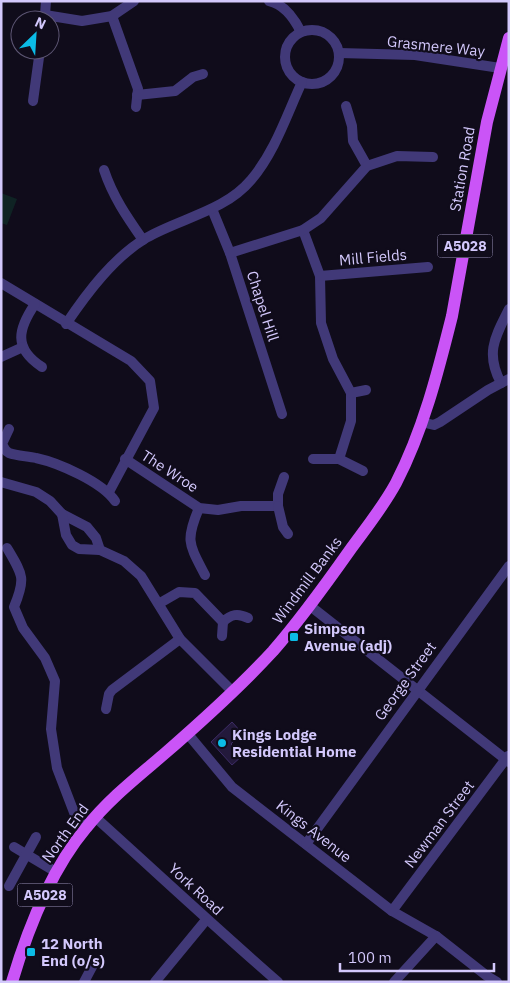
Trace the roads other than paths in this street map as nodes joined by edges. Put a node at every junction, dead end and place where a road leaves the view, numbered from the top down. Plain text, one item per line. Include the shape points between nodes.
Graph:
1 (134, 1) edge
2 (269, 1) edge
3 (112, 16) junction
4 (60, 19) edge
5 (301, 32) junction
6 (509, 38) edge
7 (339, 53) junction
8 (39, 60) edge
9 (500, 68) junction
10 (203, 74) dead end
11 (302, 82) junction
12 (137, 95) junction
13 (33, 101) dead end
14 (346, 106) dead end
15 (136, 107) dead end
16 (433, 157) dead end
17 (367, 166) junction
18 (104, 170) dead end
19 (212, 209) junction
20 (303, 230) junction
21 (143, 240) junction
22 (230, 253) junction
23 (428, 267) dead end
24 (320, 276) junction
25 (1, 284) edge
26 (35, 304) junction
27 (509, 308) edge
28 (66, 324) junction
29 (23, 347) junction
30 (1, 356) edge
31 (42, 367) dead end
32 (505, 381) edge
33 (366, 390) dead end
34 (351, 393) junction
35 (282, 414) dead end
36 (421, 422) junction
37 (9, 429) dead end
38 (124, 459) junction
39 (313, 459) dead end
40 (339, 460) junction
41 (363, 471) dead end
42 (284, 477) dead end
43 (1, 482) edge
44 (278, 506) junction
45 (199, 508) junction
46 (62, 514) junction
47 (288, 534) dead end
48 (7, 548) dead end
49 (100, 550) junction
50 (509, 566) edge
51 (205, 575) dead end
52 (160, 604) junction
53 (309, 605) junction
54 (248, 618) dead end
55 (223, 622) junction
56 (222, 636) dead end
57 (180, 639) junction
58 (416, 690) junction
59 (232, 692) junction
60 (106, 709) dead end
61 (187, 733) junction
62 (508, 759) edge
63 (90, 822) junction
64 (36, 838) dead end
65 (306, 844) junction
66 (14, 847) dead end
67 (27, 854) junction
68 (56, 872) junction
69 (9, 886) dead end
70 (392, 912) junction
71 (206, 920) junction
72 (436, 936) junction
73 (92, 967) dead end
74 (12, 982) edge
75 (84, 982) edge
76 (155, 982) edge
77 (278, 982) edge
78 (394, 982) edge
79 (497, 982) edge

1 - 3 street
2 - 5 street via 285,10
3 - 4 street via 82,21
3 - 12 street via 138,89
5 - 7 street via 318,31 327,35
5 - 11 street via 291,40 285,53 289,71
6 - 9 main road, Station Road / A5028
7 - 9 street, Grasmere Way via 415,55
7 - 11 street via 335,71 329,78 312,84
8 - 13 street
9 - 36 main road, Station Road / A5028 via 487,122 452,316
10 - 12 street via 175,90
11 - 19 street via 265,161 251,181
12 - 15 street
14 - 17 street via 354,141
16 - 17 street via 397,156
17 - 20 street via 321,218
18 - 21 street via 112,193
19 - 21 street
19 - 22 street, Chapel Hill
20 - 22 street
20 - 24 street, Mill Fields
21 - 28 street via 91,288
22 - 35 street, Chapel Hill
23 - 24 street, Mill Fields
24 - 34 street, Mill Fields via 321,323 333,359
25 - 26 street
26 - 28 street
26 - 29 street via 23,322
27 - 32 street via 498,330 491,358 493,368
28 - 38 street via 131,361 150,381 154,408
29 - 30 street
29 - 31 street
32 - 36 street via 434,425
33 - 34 street
34 - 40 street, Mill Fields via 351,421
36 - 53 main road, Windmill Banks / A5028 via 392,490
37 - 38 street via 2,444 4,450 63,467 112,496
38 - 45 street, The Wroe
39 - 40 street
40 - 41 street
42 - 44 street
43 - 46 street via 36,492
44 - 45 street, The Wroe
44 - 47 street
45 - 51 street, The Wroe via 189,531 193,552
46 - 49 street via 87,527
46 - 49 street via 66,535 72,545 80,549
48 - 63 street, York Road via 18,567 22,585 14,607 55,681 51,729 57,768 76,815
49 - 52 street via 124,561 141,576
50 - 58 street, George Street
52 - 55 street via 179,592 195,593
52 - 57 street
53 - 58 street
53 - 59 main road, Windmill Banks / A5028 via 272,651
54 - 55 street via 230,615
55 - 56 street
57 - 59 street
57 - 60 street via 112,690 108,694
58 - 62 street
58 - 65 street, George Street
59 - 61 main road, Windmill Banks / A5028
61 - 63 main road, North End / A5028
61 - 65 street, Kings Avenue via 232,787
62 - 70 street, Newman Street
63 - 68 main road, North End / A5028
63 - 71 street, York Road via 130,847
64 - 67 street
65 - 70 street, Kings Avenue
66 - 67 street
67 - 68 street
67 - 69 street
68 - 74 main road, North End / A5028 via 24,944
70 - 72 street, Kings Avenue
71 - 76 street
71 - 77 street, York Road
72 - 78 street
72 - 79 street, Kings Avenue
73 - 75 street

